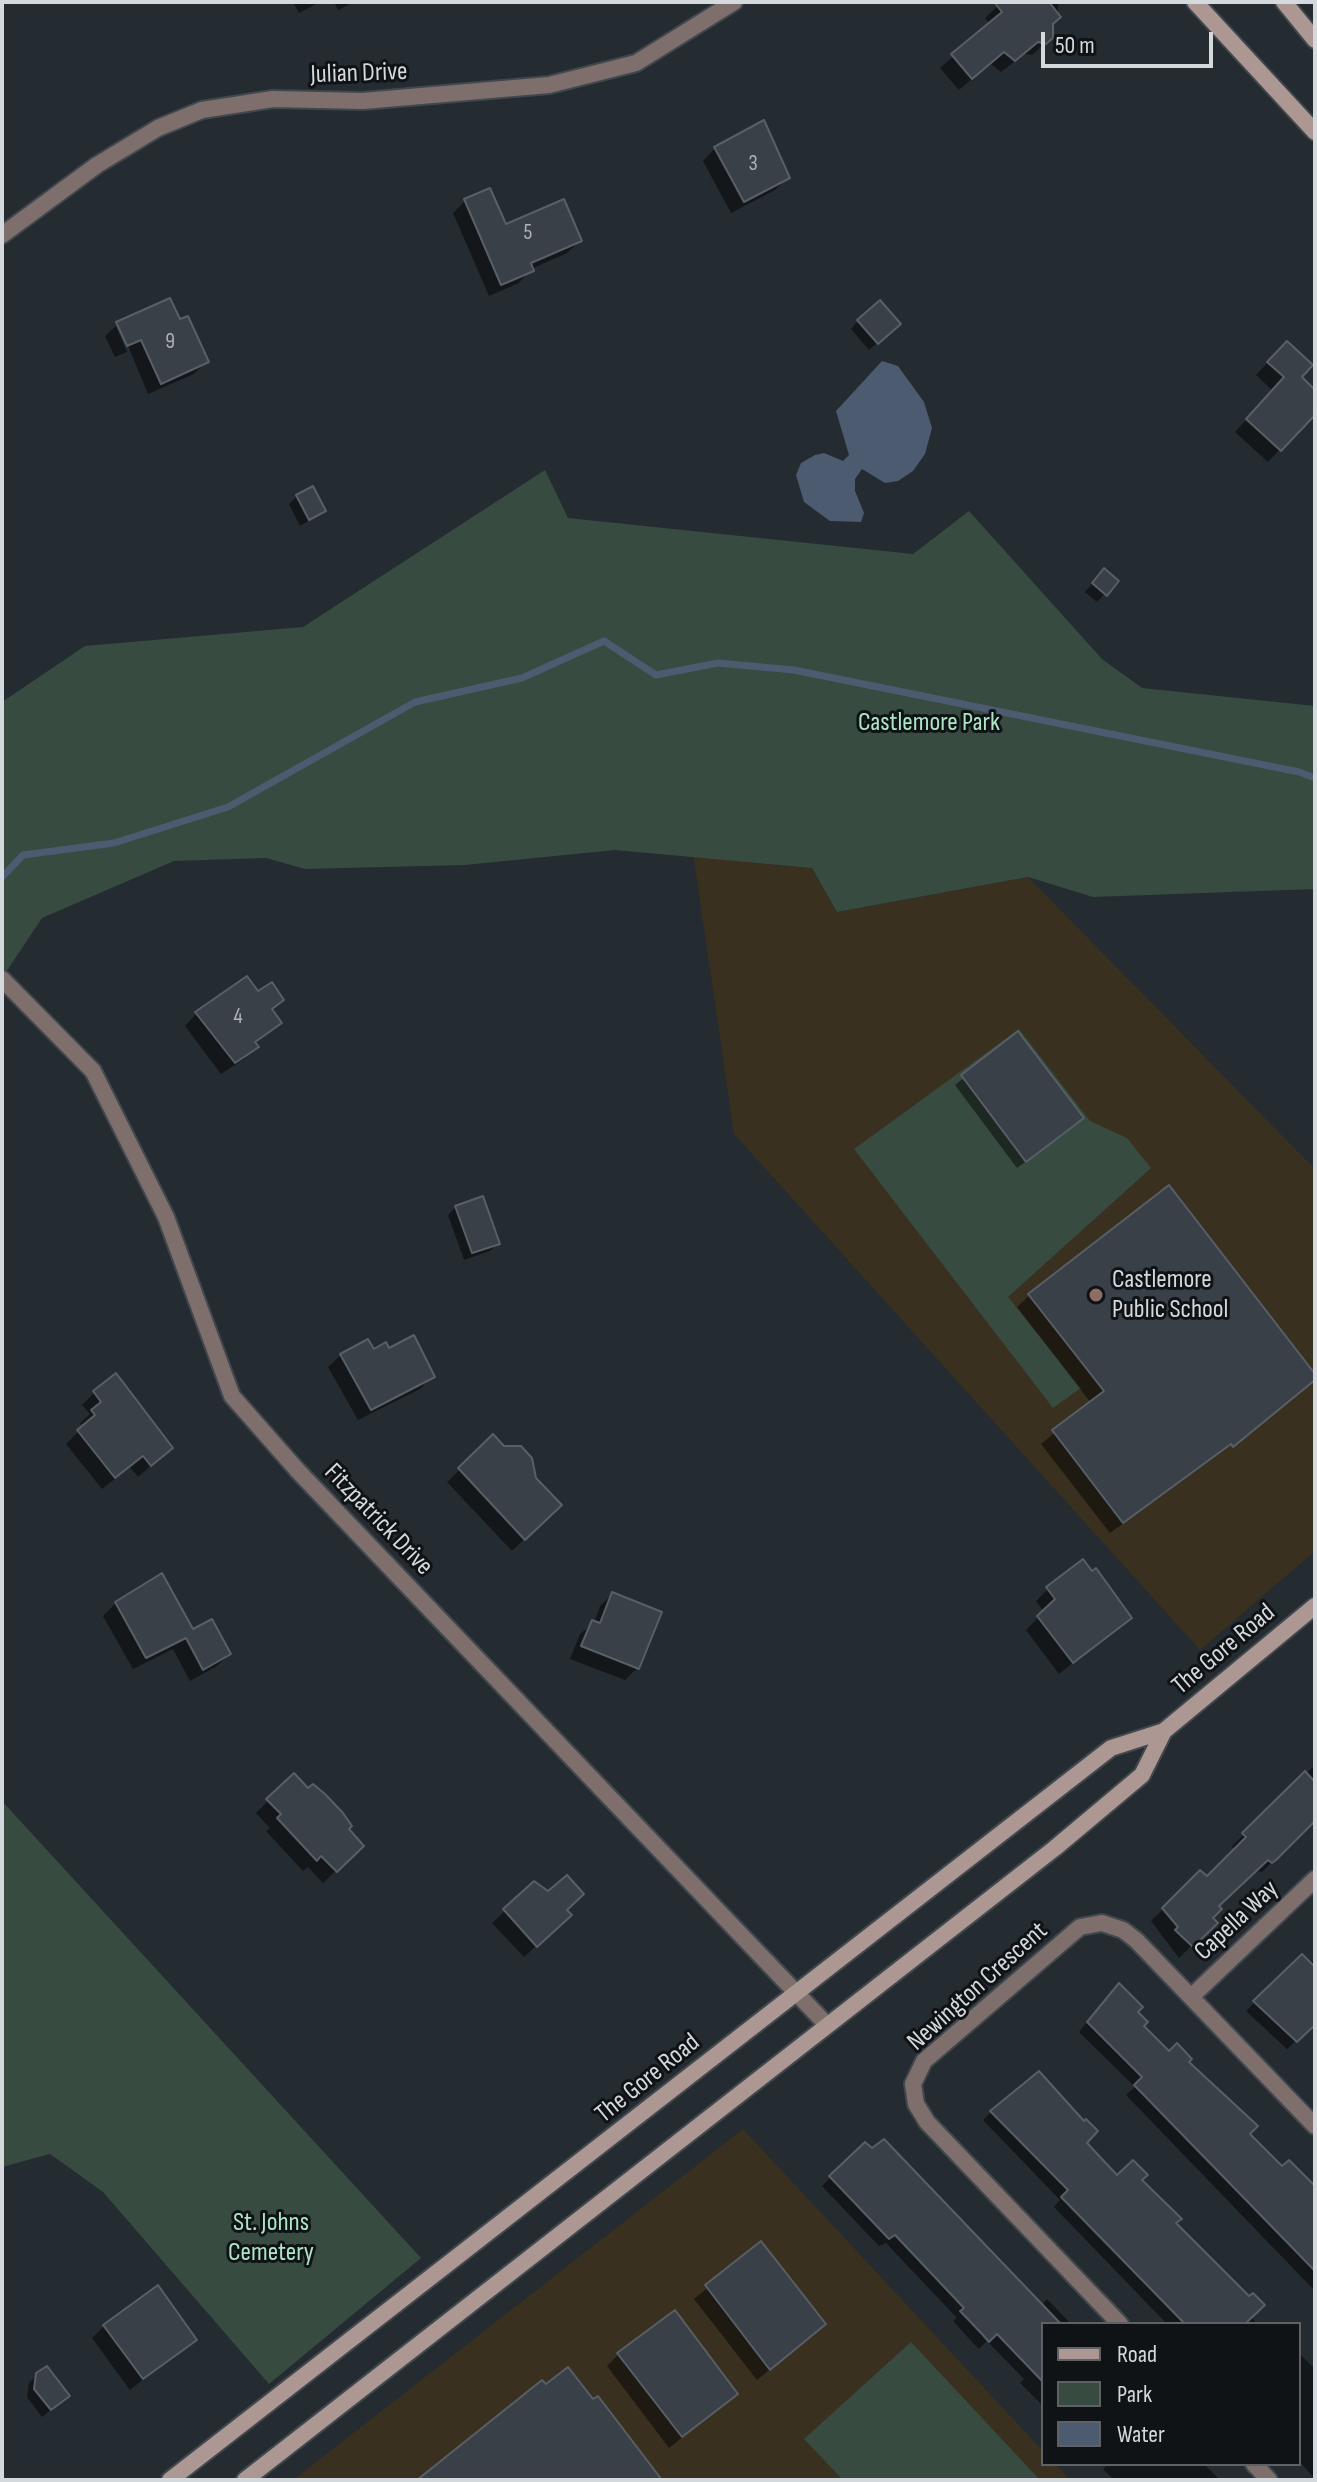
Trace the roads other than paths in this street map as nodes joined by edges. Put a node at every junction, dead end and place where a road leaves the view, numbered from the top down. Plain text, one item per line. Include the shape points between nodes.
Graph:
1 (734, 2) edge
2 (1195, 2) edge
3 (1284, 2) edge
4 (1315, 40) edge
5 (1315, 132) edge
6 (2, 235) edge
7 (2, 979) edge
8 (1315, 1606) edge
9 (1164, 1731) junction
10 (1315, 1879) edge
11 (795, 1992) junction
12 (1191, 1997) junction
13 (826, 2024) junction
14 (1315, 2126) edge
15 (1118, 2322) edge
16 (170, 2480) edge
17 (245, 2480) edge

1 - 6 street, Julian Drive via 636,63 549,85 363,101 273,99 202,110 158,128 97,165
2 - 5 main road
3 - 4 main road
7 - 11 street, Fitzpatrick Drive via 93,1071 166,1217 232,1396
8 - 9 main road, The Gore Road
9 - 11 main road, The Gore Road via 1111,1748
9 - 13 main road, The Gore Road via 1142,1775
10 - 12 street, Capella Way
11 - 13 street, Fitzpatrick Drive
11 - 16 main road, The Gore Road
12 - 14 street, Newington Crescent
12 - 15 street, Newington Crescent via 1123,1930 1102,1923 1080,1927 924,2061 913,2084 916,2104 937,2134
13 - 17 main road, The Gore Road

